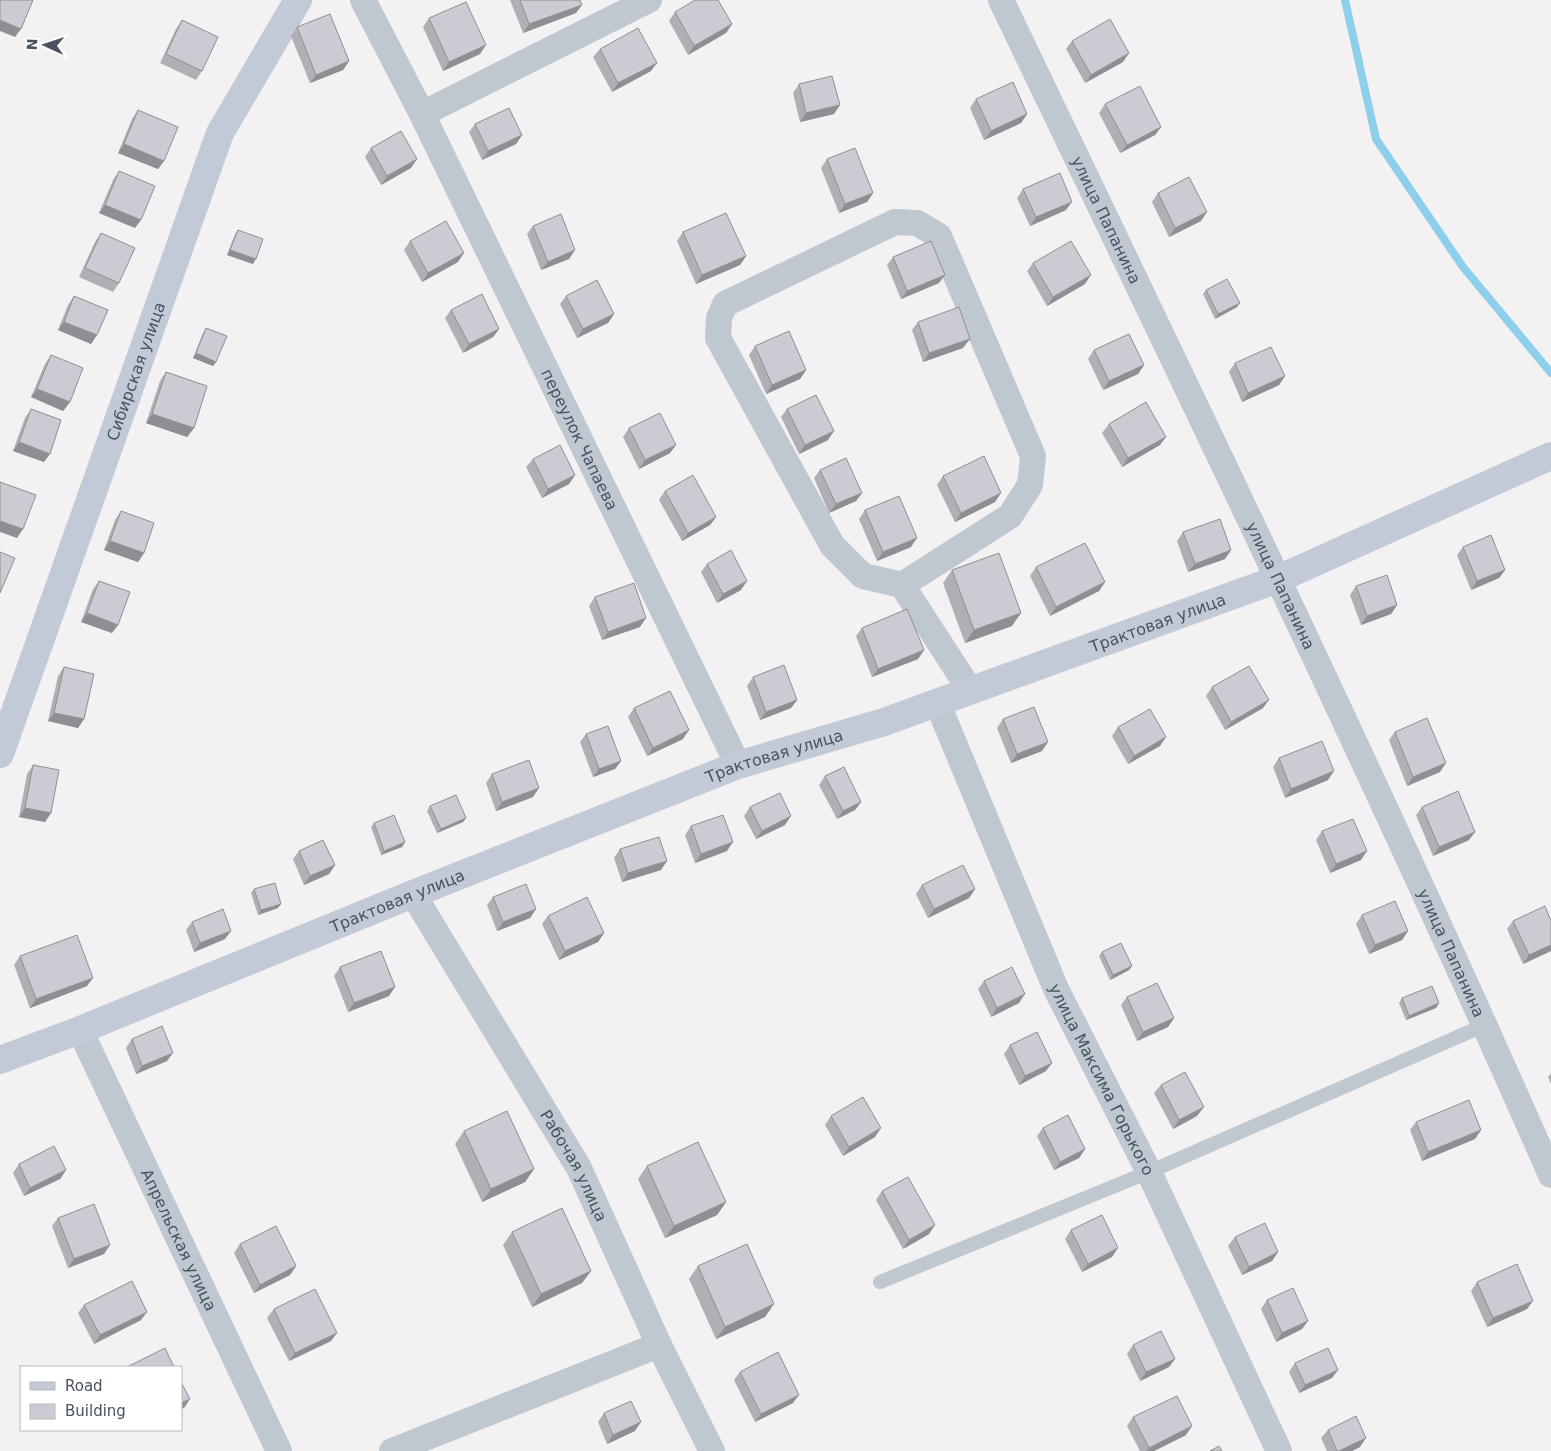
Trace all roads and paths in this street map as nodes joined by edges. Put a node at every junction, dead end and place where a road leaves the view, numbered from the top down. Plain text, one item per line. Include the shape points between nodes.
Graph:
1 (298, 0) edge
2 (363, 0) edge
3 (649, 0) edge
4 (1001, 0) edge
5 (422, 114) junction
6 (1551, 456) edge
7 (1278, 579) junction
8 (902, 585) junction
9 (970, 690) junction
10 (937, 702) junction
11 (0, 754) edge
12 (738, 765) junction
13 (413, 894) junction
14 (1485, 1025) junction
15 (80, 1030) junction
16 (0, 1060) edge
17 (1150, 1172) junction
18 (1551, 1176) edge
19 (880, 1282) dead end
20 (659, 1345) junction
21 (279, 1451) edge
22 (392, 1451) edge
23 (712, 1451) edge
24 (1279, 1451) edge

1 - 11 street, Сибирская улица via 220,133
2 - 5 street, переулок Чапаева
3 - 5 street
4 - 7 street, улица Папанина
5 - 12 street, переулок Чапаева
6 - 7 street, Трактовая улица
7 - 9 street, Трактовая улица
7 - 14 street, улица Папанина
8 - 8 street via 1010,516 1030,485 1034,456 940,236 917,223 895,222 725,304 719,318 718,338 832,545 863,576
8 - 9 street
9 - 10 street, Трактовая улица
10 - 12 street, Трактовая улица via 884,722
10 - 17 street, улица Максима Горького via 1056,989
12 - 13 street, Трактовая улица
13 - 15 street, Трактовая улица
13 - 20 street, Рабочая улица via 579,1168
14 - 17 lane
14 - 18 street, улица Папанина
15 - 16 street, Трактовая улица
15 - 21 street, Апрельская улица
17 - 19 lane
17 - 24 street, улица Максима Горького
20 - 22 street
20 - 23 street, Рабочая улица

